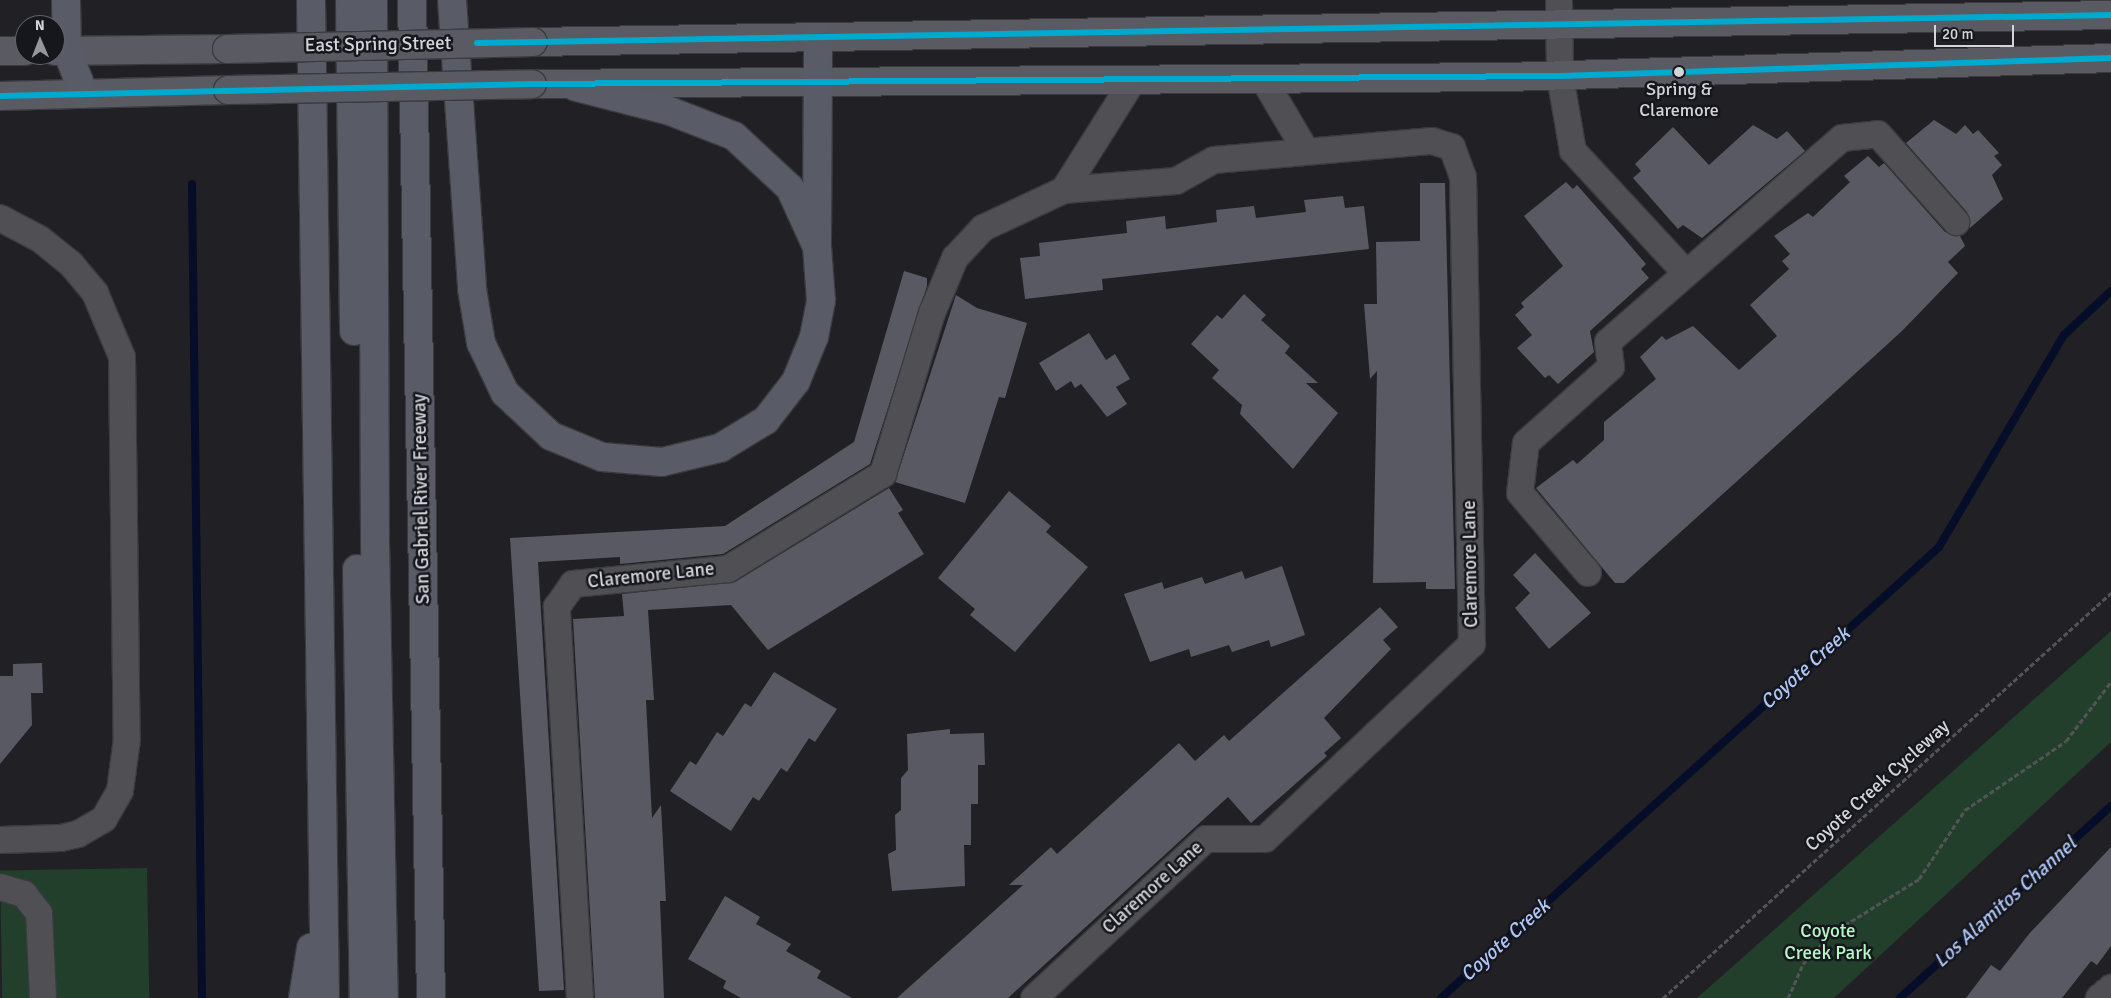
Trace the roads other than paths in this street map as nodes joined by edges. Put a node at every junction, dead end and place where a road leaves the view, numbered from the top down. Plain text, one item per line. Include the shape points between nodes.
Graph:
1 (66, 0) edge
2 (311, 0) edge
3 (350, 0) edge
4 (373, 0) edge
5 (412, 0) edge
6 (452, 0) edge
7 (1559, 11) edge
8 (2111, 14) edge
9 (65, 15) edge
10 (818, 36) junction
11 (0, 51) edge
12 (15, 51) edge
13 (65, 51) edge
14 (65, 58) edge
15 (2111, 58) edge
16 (1560, 76) junction
17 (1264, 80) junction
18 (1132, 82) junction
19 (819, 84) junction
20 (576, 87) junction
21 (84, 94) junction
22 (0, 96) edge
23 (1306, 151) junction
24 (1064, 190) junction
25 (0, 218) edge
26 (1956, 222) dead end
27 (817, 247) junction
28 (1685, 272) junction
29 (1588, 573) dead end
30 (0, 840) edge
31 (322, 885) junction
32 (0, 887) edge
33 (2111, 988) edge
34 (43, 998) edge
35 (303, 998) edge
36 (325, 998) edge
37 (364, 998) edge
38 (384, 998) edge
39 (431, 998) edge
40 (580, 998) edge
41 (1034, 998) edge
42 (2100, 998) edge

1 - 9 highway
2 - 31 highway
3 - 37 highway
4 - 38 highway via 374,513
5 - 39 highway, San Gabriel River Freeway
6 - 27 highway via 458,131 481,343 505,393 551,436 602,457 662,462 720,448 766,420 796,380 814,337 821,300
7 - 8 main road, East Spring Street
7 - 10 main road, East Spring Street
7 - 16 street
10 - 13 main road, East Spring Street, bridge
10 - 19 highway
11 - 12 main road
14 - 21 highway
15 - 16 main road
16 - 17 main road
16 - 28 street via 1573,151
17 - 18 main road
17 - 23 street
18 - 19 main road
18 - 24 street
19 - 20 main road
19 - 27 highway
20 - 21 main road, bridge via 532,84
20 - 27 highway via 670,111 729,132 790,188
21 - 22 main road
23 - 24 street, Claremore Lane via 1214,160 1176,181
23 - 41 street, Claremore Lane via 1432,141 1452,147 1463,177 1472,644 1265,839 1206,839
24 - 40 street, Claremore Lane via 983,228 955,258 932,313 883,474 728,568 573,584 557,607
25 - 30 street via 40,239 71,264 95,293 122,357 127,738 120,791 104,819 78,834
26 - 28 street via 1878,134 1842,138
28 - 29 street via 1608,342 1611,367 1526,443 1520,493
31 - 35 highway
31 - 36 highway
32 - 34 street via 24,894 39,913
33 - 42 street

